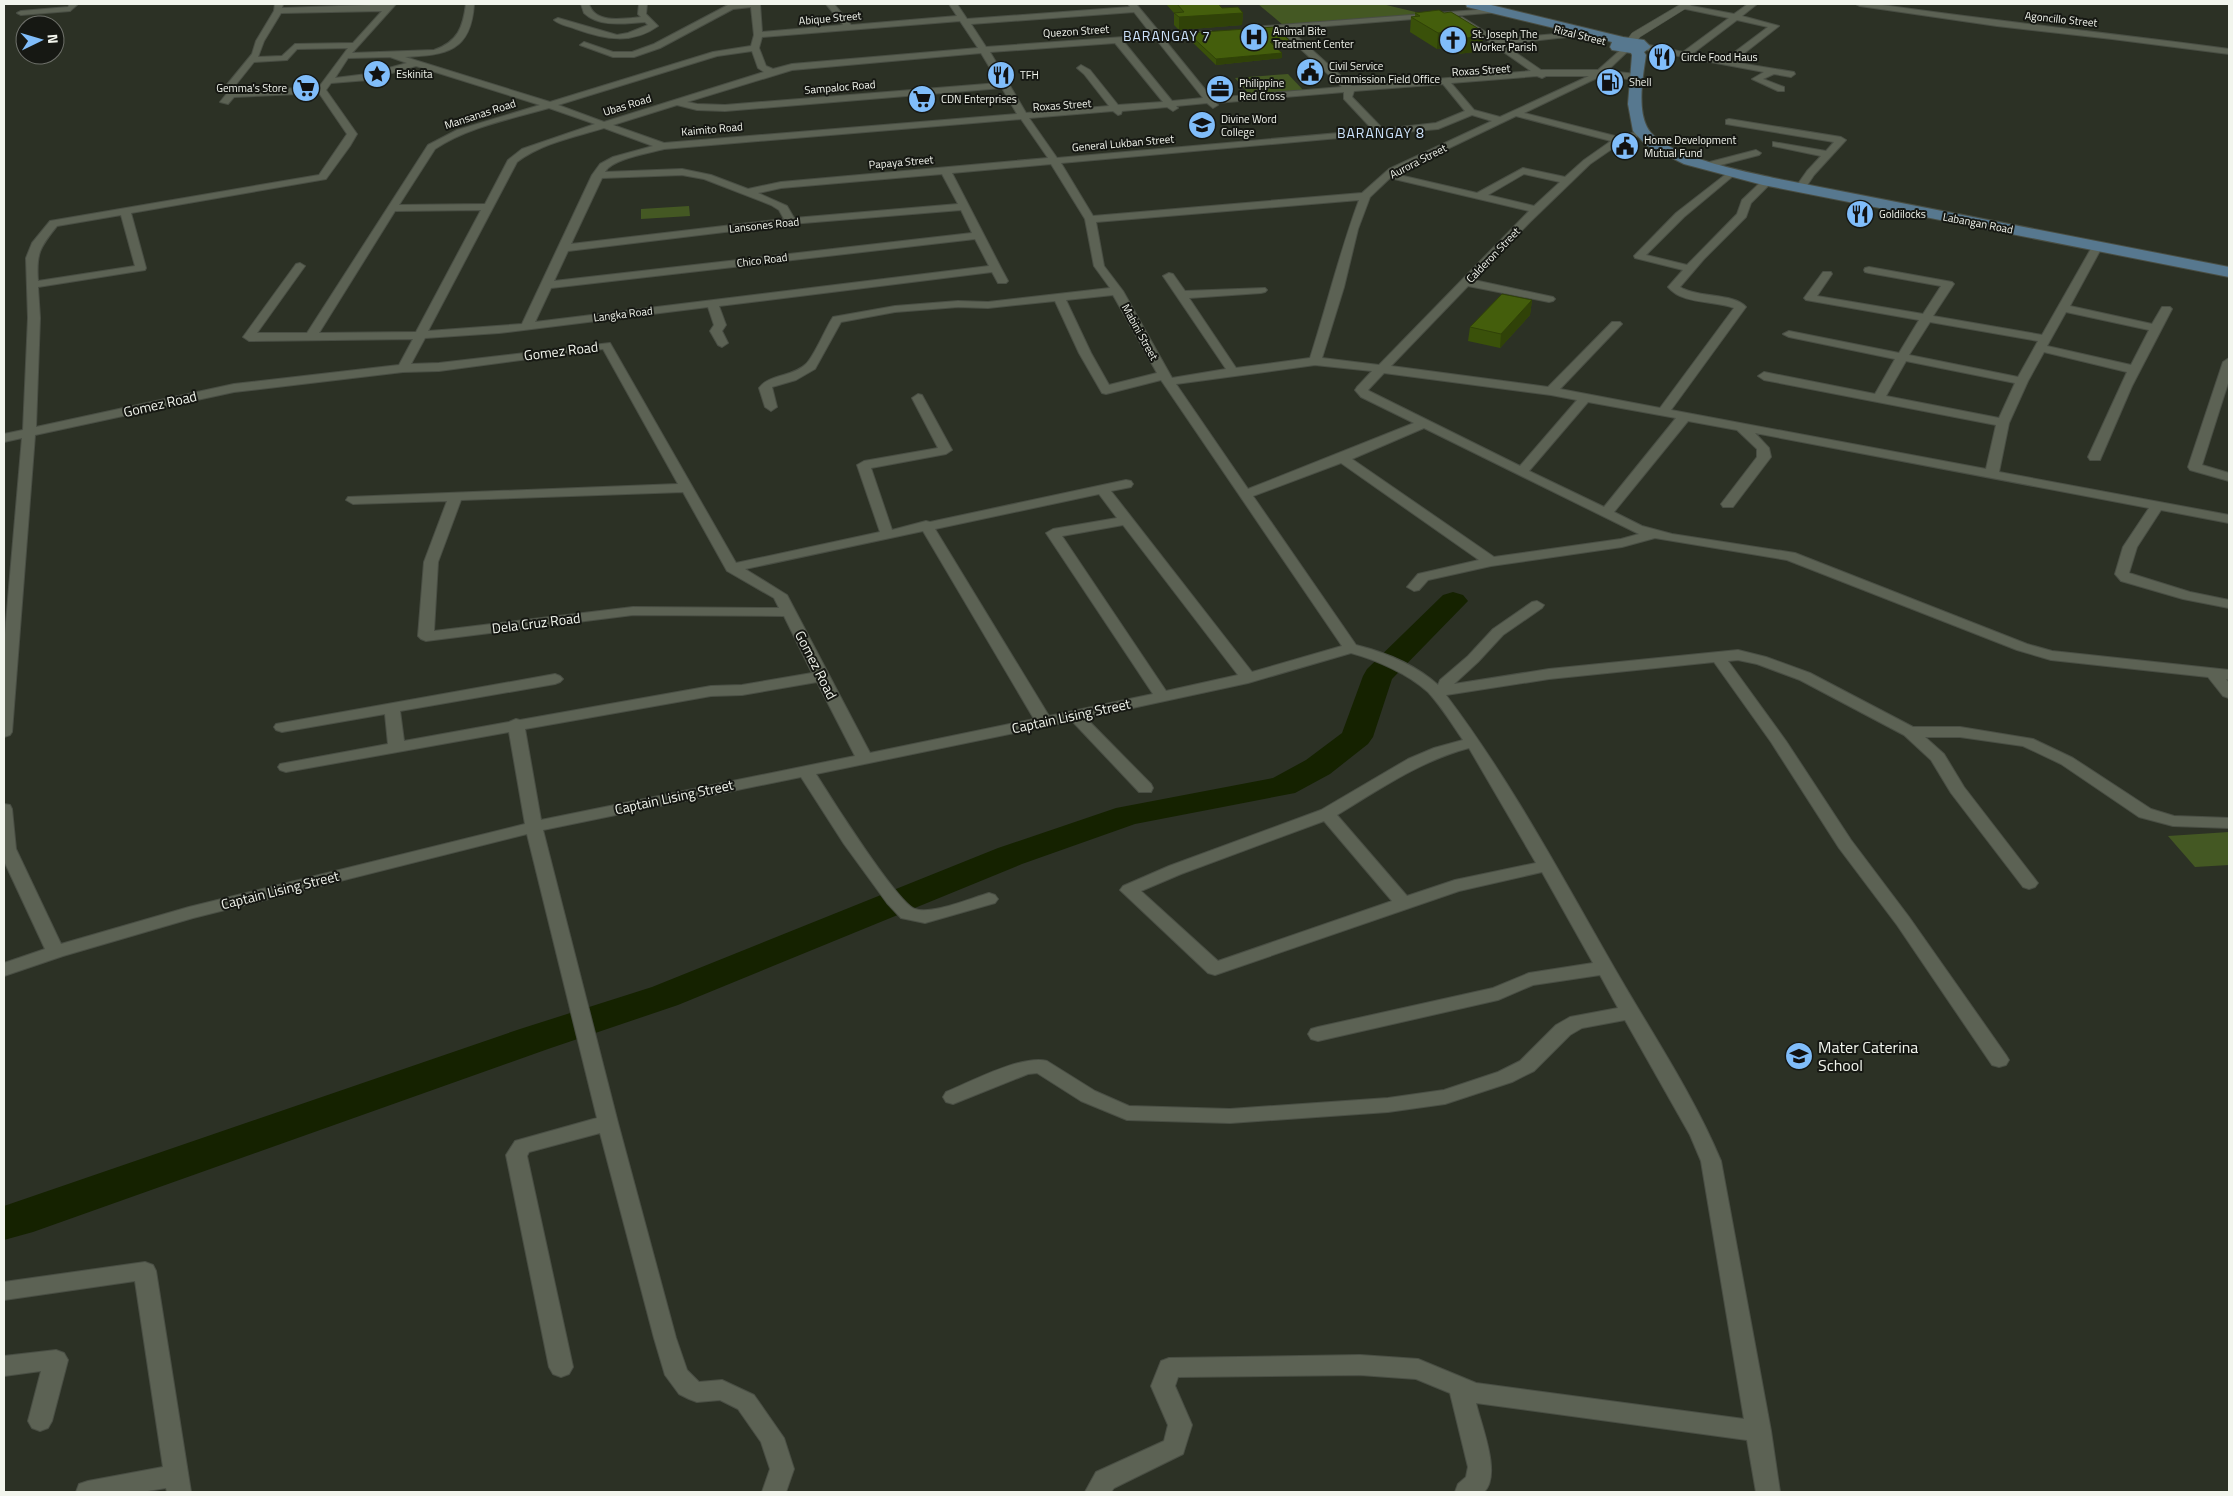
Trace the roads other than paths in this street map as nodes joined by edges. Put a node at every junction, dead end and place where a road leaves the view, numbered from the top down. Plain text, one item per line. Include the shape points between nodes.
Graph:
1 (74, 4) edge
2 (470, 4) edge
3 (585, 4) edge
4 (643, 4) edge
5 (830, 4) edge
6 (953, 4) edge
7 (1472, 4) edge
8 (1752, 4) edge
9 (1860, 4) edge
10 (730, 5) edge
11 (755, 5) edge
12 (1686, 5) edge
13 (390, 6) edge
14 (1134, 6) edge
15 (278, 7) edge
16 (1454, 9) edge
17 (1493, 11) junction
18 (20, 13) dead end
19 (1735, 17) junction
20 (647, 19) junction
21 (558, 20) dead end
22 (964, 20) junction
23 (653, 26) junction
24 (1282, 27) junction
25 (849, 28) junction
26 (1246, 30) edge
27 (1218, 32) edge
28 (1576, 34) junction
29 (758, 35) junction
30 (673, 36) junction
31 (1159, 36) junction
32 (1117, 39) junction
33 (1495, 42) junction
34 (355, 45) junction
35 (584, 45) dead end
36 (1629, 46) junction
37 (755, 48) junction
38 (984, 50) junction
39 (2229, 52) edge
40 (389, 54) junction
41 (1686, 54) junction
42 (345, 56) junction
43 (250, 60) junction
44 (415, 63) junction
45 (1726, 63) junction
46 (1081, 68) dead end
47 (1773, 71) junction
48 (772, 72) junction
49 (1600, 73) junction
50 (1791, 74) dead end
51 (1637, 77) junction
52 (1446, 83) junction
53 (1547, 83) junction
54 (1005, 85) junction
55 (325, 86) junction
56 (1781, 88) dead end
57 (1350, 91) junction
58 (232, 94) junction
59 (225, 102) dead end
60 (678, 102) junction
61 (1211, 103) junction
62 (551, 104) junction
63 (1171, 106) junction
64 (1117, 110) junction
65 (1471, 112) junction
66 (1514, 114) junction
67 (1024, 117) junction
68 (1003, 118) joint
69 (1500, 120) junction
70 (1729, 122) dead end
71 (603, 125) junction
72 (1432, 127) junction
73 (1378, 132) junction
74 (1788, 132) junction
75 (1642, 133) junction
76 (1464, 138) junction
77 (1619, 140) junction
78 (663, 146) junction
79 (1756, 152) dead end
80 (1828, 154) junction
81 (1055, 162) junction
82 (1705, 166) junction
83 (946, 171) junction
84 (597, 174) junction
85 (1730, 174) junction
86 (1388, 175) junction
87 (1568, 181) junction
88 (1768, 181) junction
89 (1800, 188) junction
90 (750, 192) junction
91 (1365, 196) junction
92 (1479, 196) junction
93 (488, 206) junction
94 (964, 207) junction
95 (393, 208) junction
96 (125, 210) junction
97 (1537, 210) junction
98 (1090, 219) junction
99 (791, 221) junction
100 (979, 234) junction
101 (2097, 247) junction
102 (564, 248) junction
103 (300, 266) dead end
104 (996, 268) junction
105 (1690, 269) junction
106 (1870, 270) dead end
107 (2229, 272) edge
108 (1827, 274) dead end
109 (1169, 276) dead end
110 (1002, 281) dead end
111 (1466, 282) junction
112 (32, 285) junction
113 (546, 285) junction
114 (1261, 290) dead end
115 (1117, 291) junction
116 (1181, 295) junction
117 (1060, 297) junction
118 (1549, 299) dead end
119 (712, 303) junction
120 (2062, 308) junction
121 (2166, 309) dead end
122 (1926, 318) junction
123 (1616, 324) dead end
124 (527, 326) junction
125 (2155, 328) junction
126 (1789, 334) dead end
127 (420, 335) junction
128 (312, 336) junction
129 (722, 343) dead end
130 (2043, 344) junction
131 (1902, 357) junction
132 (1314, 361) junction
133 (2229, 362) edge
134 (403, 368) junction
135 (1383, 369) junction
136 (1232, 370) junction
137 (2135, 370) junction
138 (1764, 376) dead end
139 (1166, 378) junction
140 (2022, 381) junction
141 (1551, 391) junction
142 (918, 398) dead end
143 (1585, 398) junction
144 (1878, 399) junction
145 (771, 407) dead end
146 (1663, 412) junction
147 (1685, 416) junction
148 (1425, 423) junction
149 (2003, 423) junction
150 (1740, 426) junction
151 (28, 434) junction
152 (4, 438) edge
153 (2095, 457) dead end
154 (1342, 458) junction
155 (1522, 470) junction
156 (1992, 473) junction
157 (2229, 477) edge
158 (1126, 484) dead end
159 (687, 488) junction
160 (1102, 488) junction
161 (1245, 495) junction
162 (455, 497) junction
163 (354, 500) dead end
164 (1728, 504) dead end
165 (2158, 505) junction
166 (1606, 514) junction
167 (2229, 518) edge
168 (1127, 520) junction
169 (926, 525) junction
170 (887, 534) junction
171 (1653, 534) junction
172 (1491, 562) junction
173 (732, 568) junction
174 (1414, 587) dead end
175 (2229, 604) edge
176 (1537, 605) dead end
177 (789, 612) junction
178 (1351, 648) junction
179 (1718, 657) junction
180 (2222, 675) edge
181 (822, 676) junction
182 (1248, 678) junction
183 (555, 679) dead end
184 (1441, 691) junction
185 (2229, 693) edge
186 (1162, 696) junction
187 (392, 708) junction
188 (1075, 715) junction
189 (1044, 722) junction
190 (516, 724) junction
191 (282, 727) dead end
192 (4, 732) edge
193 (1910, 732) junction
194 (1473, 742) junction
195 (396, 746) junction
196 (864, 758) junction
197 (286, 767) dead end
198 (805, 770) junction
199 (1145, 788) dead end
200 (4, 809) edge
201 (1327, 814) junction
202 (2229, 823) edge
203 (534, 826) junction
204 (1546, 866) junction
205 (2029, 883) dead end
206 (988, 899) dead end
207 (1404, 903) junction
208 (56, 952) junction
209 (1604, 968) junction
210 (4, 970) edge
211 (1632, 1012) junction
212 (1318, 1034) dead end
213 (1999, 1060) dead end
214 (954, 1097) dead end
215 (608, 1123) junction
216 (4, 1291) edge
217 (4, 1366) edge
218 (561, 1367) dead end
219 (1460, 1387) junction
220 (40, 1421) dead end
221 (1759, 1431) junction
222 (178, 1484) edge
223 (88, 1492) edge
224 (774, 1492) edge
225 (1097, 1492) edge
226 (1467, 1492) edge
227 (1768, 1492) edge

1 - 18 street via 70,9
2 - 40 street via 462,36 456,43 435,53
3 - 20 street via 597,19
4 - 20 street via 642,14
5 - 25 street
6 - 22 street, Mabini Street
7 - 17 main road, Rizal Street
8 - 19 street
9 - 39 street, Agoncillo Street
10 - 11 street
10 - 30 street
11 - 29 street
12 - 19 street
12 - 36 street via 1636,35
13 - 15 street
13 - 34 street
14 - 22 street, Abique Street
14 - 31 street
15 - 43 street via 256,54
16 - 17 main road, Rizal Street
16 - 24 street
16 - 33 street
17 - 28 main road, Rizal Street
17 - 36 main road, Rizal Street
19 - 41 street
19 - 45 street via 1775,26
20 - 23 street
21 - 23 street via 618,37
22 - 25 street, Abique Street
22 - 38 street, Mabini Street
23 - 30 street
24 - 26 street
24 - 57 street
25 - 29 street, Abique Street
27 - 31 street, Quezon Street
28 - 33 street
28 - 36 main road, Rizal Street
29 - 37 street
30 - 35 street via 667,42 627,56
31 - 32 street, Quezon Street
31 - 61 street
32 - 38 street, Quezon Street
32 - 63 street
33 - 53 street
34 - 42 street
34 - 43 street via 295,47 284,58
36 - 41 street
36 - 49 street, Aurora Street
36 - 51 main road via 1639,55
37 - 48 street via 762,68
37 - 62 street, Mansanas Road via 716,54
38 - 48 street, Ubas Road via 810,65
38 - 54 street, Mabini Street
40 - 42 street
40 - 44 street
41 - 45 street
42 - 55 street
43 - 58 street via 229,87
44 - 55 street
44 - 62 street
45 - 47 street
46 - 64 street via 1088,72
47 - 50 street
47 - 56 street via 1756,79
48 - 60 street, Ubas Road
49 - 51 street, Roxas Street
49 - 53 street, Aurora Street
49 - 53 street, Roxas Street via 1565,72
51 - 75 main road via 1635,96
52 - 53 street, Roxas Street via 1525,76
52 - 57 street, Roxas Street
52 - 65 street
53 - 66 street, Aurora Street
54 - 60 street, Sampaloc Road via 725,108 698,108
54 - 67 street, Mabini Street
55 - 58 street
55 - 96 street via 352,134 322,177
57 - 61 street, Roxas Street
57 - 73 street via 1347,98
58 - 59 street
60 - 71 street, Ubas Road
61 - 63 street, Roxas Street
62 - 71 street
62 - 95 street, Mansanas Road via 440,141 431,147
63 - 64 street, Roxas Street
64 - 67 street, Roxas Street
65 - 69 street
65 - 72 street
66 - 69 street, Aurora Street
66 - 77 street
67 - 68 street, Roxas Street
67 - 81 street, Mabini Street
68 - 78 street, Kaimito Road
69 - 76 street, Aurora Street
70 - 74 street
71 - 78 street
71 - 93 street, Ubas Road via 539,145 513,160
72 - 73 street, General Lukban Street
72 - 76 street
73 - 81 street, General Lukban Street
74 - 80 street via 1776,144
74 - 80 street via 1841,140
75 - 77 street, Calderon Street
75 - 82 main road, Labangan Road via 1667,150
76 - 86 street, Aurora Street
77 - 87 street, Calderon Street via 1587,162
78 - 84 street, Kaimito Road via 610,161
79 - 82 street
80 - 89 street
81 - 83 street, Papaya Street
81 - 98 street, Mabini Street
82 - 85 main road, Labangan Road
83 - 90 street, Papaya Street via 781,185
83 - 94 street
84 - 90 street via 682,172 707,176
84 - 102 street, Kaimito Road
85 - 88 main road, Labangan Road
85 - 105 street via 1680,215 1639,256
86 - 91 street, Aurora Street
86 - 92 street
87 - 92 street via 1523,171
87 - 97 street, Calderon Street
88 - 89 main road, Labangan Road
88 - 105 street via 1746,202 1742,215
89 - 101 main road, Labangan Road
90 - 99 street via 782,208
91 - 98 street
91 - 132 street, Aurora Street
92 - 97 street
93 - 95 street
93 - 127 street, Ubas Road
94 - 99 street, Lansones Road
94 - 100 street
95 - 128 street, Mansanas Road
96 - 112 street via 54,223 37,243 31,258
96 - 112 street via 141,268
97 - 111 street, Calderon Street
98 - 115 street, Mabini Street via 1099,266
99 - 102 street, Lansones Road
100 - 104 street
100 - 113 street, Chico Road
101 - 107 main road, Labangan Road
101 - 120 street
102 - 113 street, Kaimito Road
103 - 128 street, Langka Road via 249,337
104 - 110 street
104 - 119 street, Langka Road
105 - 146 street via 1674,287 1677,291 1740,307
106 - 122 street via 1948,284
108 - 122 street via 1810,298
109 - 116 street
111 - 118 street
111 - 135 street, Calderon Street
112 - 151 street via 34,318
113 - 124 street, Kaimito Road
114 - 116 street
115 - 117 street
115 - 139 street, Mabini Street
116 - 136 street
117 - 139 street via 1106,390
117 - 145 street via 988,305 895,309 837,319 811,366 765,388
119 - 124 street, Langka Road
119 - 129 street via 720,325 716,330
120 - 125 street
120 - 130 street
121 - 125 street
122 - 130 street
122 - 131 street
123 - 141 street
124 - 127 street, Langka Road
125 - 137 street
126 - 131 street
127 - 128 street, Langka Road
127 - 134 street, Ubas Road
130 - 137 street
130 - 140 street
131 - 140 street
131 - 144 street
132 - 135 street
132 - 136 street
133 - 157 street via 2195,467
134 - 151 street, Gomez Road via 226,389
134 - 159 street, Gomez Road via 439,368 606,345
135 - 141 street
135 - 148 street, Calderon Street via 1361,390
136 - 139 street
137 - 153 street
138 - 144 street
139 - 161 street, Mabini Street
140 - 149 street
141 - 143 street
142 - 170 street via 946,450 864,465
143 - 146 street
143 - 155 street
144 - 149 street
146 - 147 street
147 - 150 street
147 - 166 street
148 - 154 street
148 - 155 street
149 - 156 street
150 - 156 street
150 - 164 street via 1762,448 1764,457
151 - 152 street, Gomez Road
151 - 192 street
154 - 161 street
154 - 172 street
155 - 166 street
156 - 165 street
158 - 160 street
159 - 162 street
159 - 173 street, Gomez Road
160 - 168 street
160 - 169 street
161 - 178 street, Mabini Street
162 - 163 street
162 - 177 street, Dela Cruz Road via 431,562 426,636 634,611
165 - 167 street
165 - 175 street via 2130,547 2122,574 2126,578 2188,596
166 - 171 street
168 - 182 street
168 - 186 street via 1053,533
169 - 170 street
169 - 189 street
170 - 173 street
171 - 172 street via 1622,543
171 - 180 street via 1790,556 2022,647 2051,655
172 - 174 street via 1423,577
173 - 177 street, Gomez Road via 780,595
176 - 184 street via 1498,632
177 - 181 street, Gomez Road
178 - 182 street, Captain Lising Street
178 - 184 street via 1373,654
179 - 184 street via 1549,674
179 - 193 street via 1738,655 1788,668
179 - 213 street
180 - 185 street
181 - 190 street
181 - 196 street, Gomez Road
182 - 186 street, Captain Lising Street
183 - 187 street
184 - 194 street
186 - 188 street, Captain Lising Street
187 - 191 street
187 - 195 street
188 - 189 street, Captain Lising Street
188 - 199 street
189 - 196 street, Captain Lising Street
190 - 195 street
190 - 203 street
193 - 202 street via 1960,732 2027,742 2067,761 2145,813 2173,821
193 - 205 street via 1938,757 1957,788
194 - 201 street via 1414,762
194 - 204 street
195 - 197 street
196 - 198 street, Captain Lising Street
198 - 203 street, Captain Lising Street
198 - 206 street via 850,840 907,914 925,916
200 - 208 street via 7,849
201 - 207 street
201 - 207 street via 1129,890 1215,969
203 - 208 street, Captain Lising Street via 189,913
203 - 215 street
204 - 207 street via 1455,886
204 - 209 street
208 - 210 street, Captain Lising Street
209 - 211 street
209 - 212 street via 1529,979 1498,993
211 - 214 street via 1577,1022 1563,1030 1527,1066 1505,1077 1445,1097 1388,1105 1230,1116 1127,1113 1088,1096 1040,1066 1026,1067
211 - 221 street via 1711,1161
215 - 218 street via 522,1146 516,1155
215 - 224 street via 677,1375 687,1387 697,1392 722,1390 746,1402 772,1438 782,1469
216 - 222 street via 145,1271
217 - 220 street via 56,1360
219 - 221 street via 1474,1393
219 - 225 street via 1418,1369 1370,1365 1169,1368 1163,1386 1180,1425 1175,1447 1105,1480
219 - 226 street via 1480,1467 1478,1482
221 - 227 street
222 - 223 street

